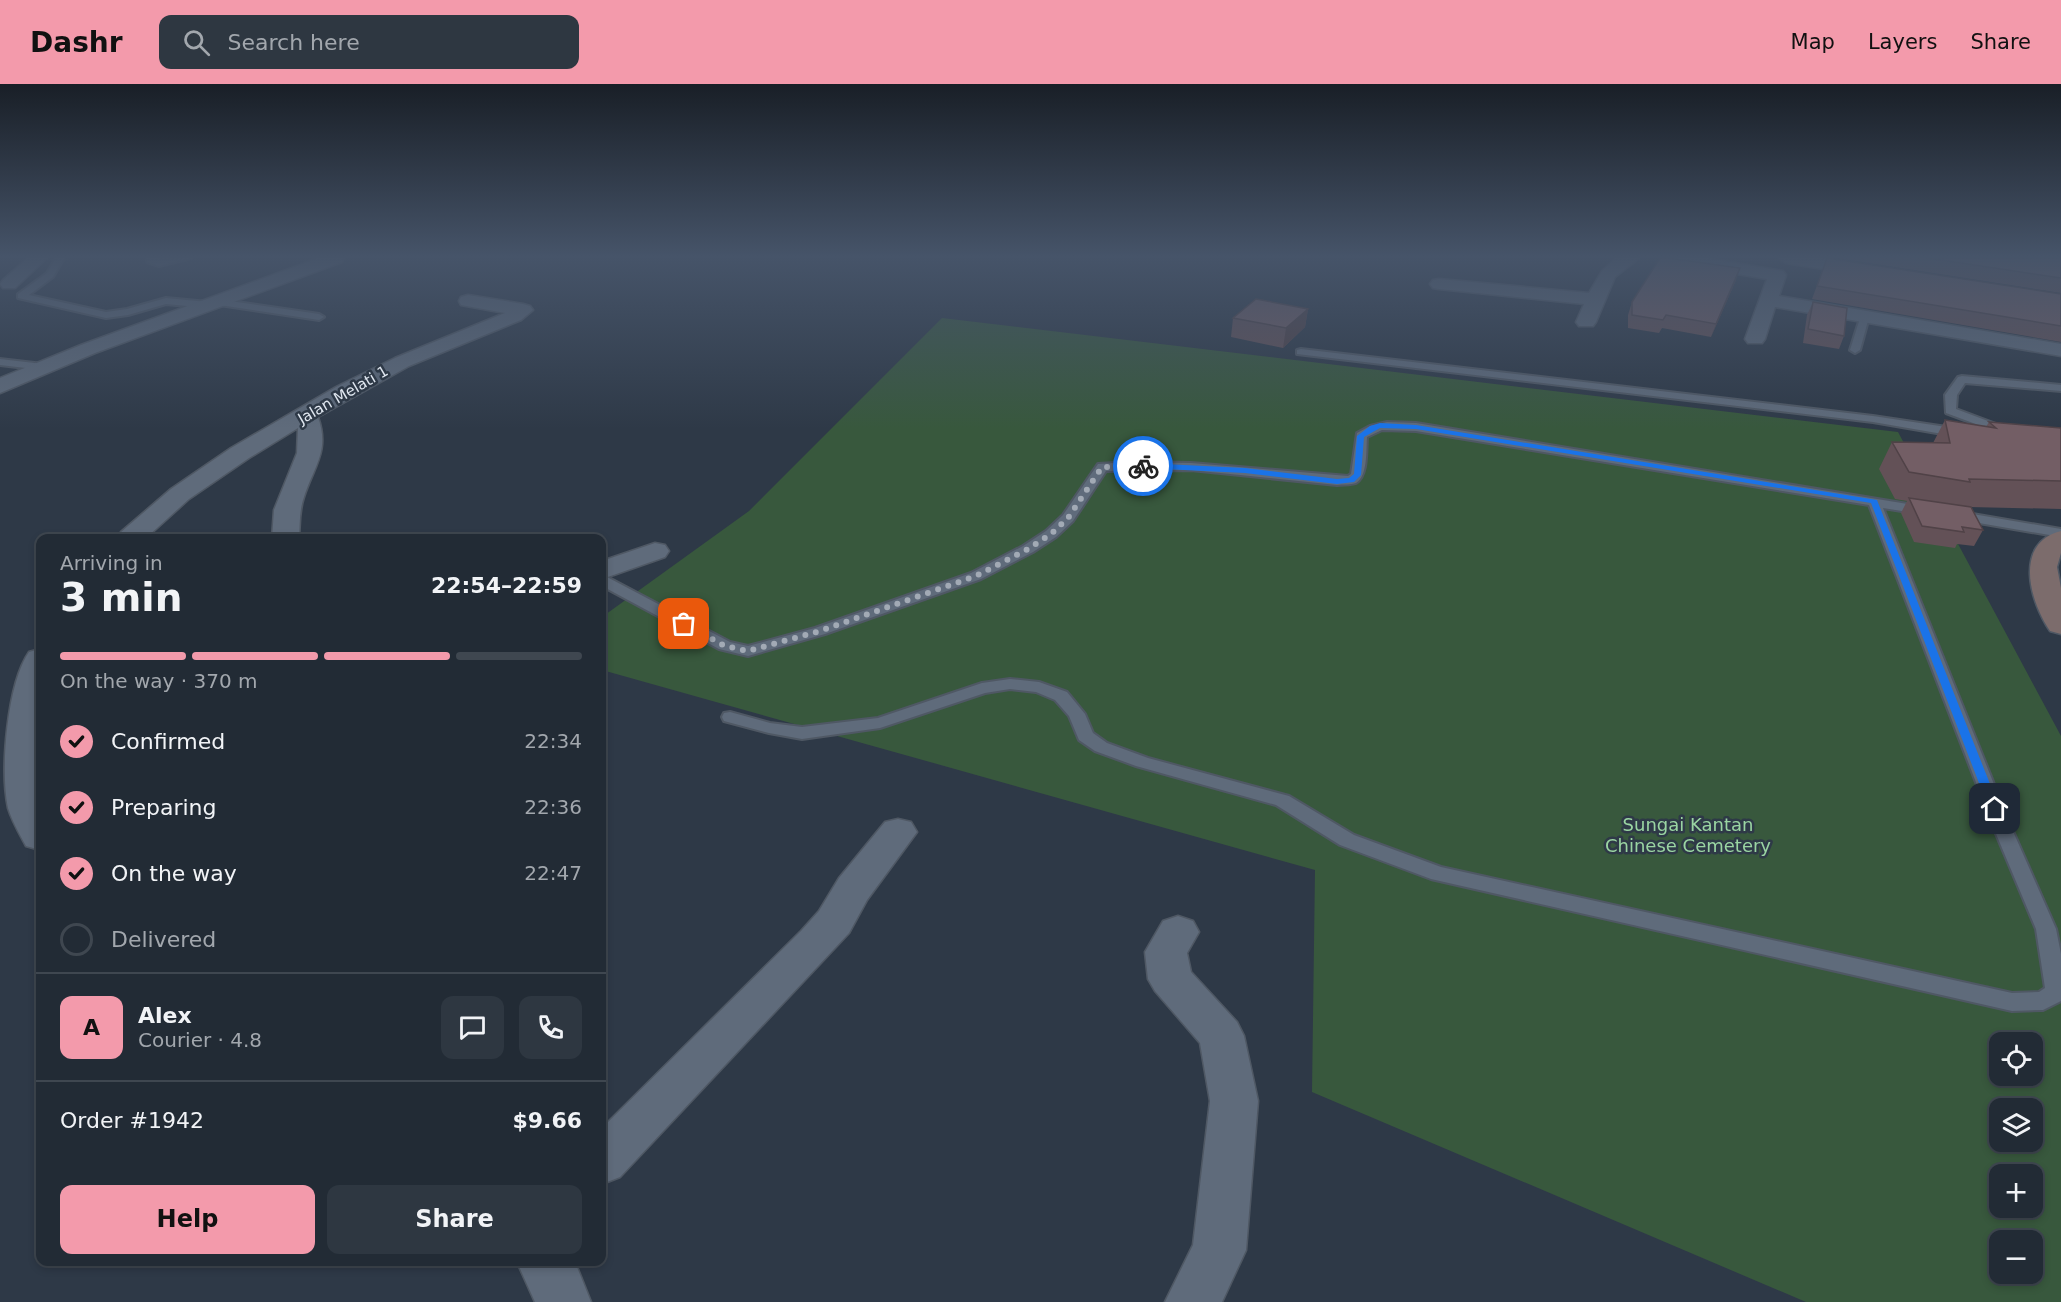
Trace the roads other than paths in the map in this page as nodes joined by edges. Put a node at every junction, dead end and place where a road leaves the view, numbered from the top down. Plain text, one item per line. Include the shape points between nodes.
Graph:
1 (183, 315) edge
2 (300, 315) edge
3 (516, 315) edge
4 (1589, 315) edge
5 (1763, 315) edge
6 (1857, 315) edge
7 (1864, 316) junction
8 (318, 317) dead end
9 (1586, 322) dead end
10 (1755, 339) dead end
11 (1855, 350) dead end
12 (2061, 350) edge
13 (1301, 352) dead end
14 (0, 362) edge
15 (43, 367) junction
16 (0, 386) edge
17 (2061, 388) edge
18 (306, 416) junction
19 (1996, 429) junction
20 (2016, 434) edge
21 (1874, 501) junction
22 (2061, 533) edge
23 (135, 534) edge
24 (286, 534) edge
25 (2061, 539) edge
26 (655, 551) dead end
27 (606, 569) edge
28 (606, 582) edge
29 (2061, 625) edge
30 (36, 665) edge
31 (730, 717) dead end
32 (36, 830) edge
33 (898, 832) dead end
34 (1178, 932) dead end
35 (606, 1157) edge
36 (547, 1266) edge
37 (563, 1302) edge
38 (1193, 1302) edge

1 - 15 street
2 - 8 lane
3 - 18 street, Jalan Melati 1 via 402,362
4 - 9 street
5 - 10 street
6 - 7 street
7 - 11 lane
7 - 12 street
13 - 19 lane via 1873,419 1977,436
14 - 15 lane
15 - 16 street
17 - 19 lane via 1962,380 1951,395 1950,411
18 - 23 street, Jalan Melati 1 via 240,453 180,494
18 - 24 street via 312,429 312,446 288,509
19 - 20 lane
21 - 22 lane
21 - 28 lane via 1416,427 1380,426 1361,436 1357,475 1352,480 1172,465 1102,467 1068,518 1028,549 976,576 820,631 748,651 725,646
21 - 31 lane via 2046,929 2057,992 2043,1001 2012,1002 1438,874 1347,840 1282,800 1101,747 1085,736 1077,714 1061,696 1039,687 1010,684 982,688 880,723 802,733
25 - 29 main road via 2046,554 2043,582
26 - 27 street
30 - 32 street via 22,738 23,786
33 - 35 street via 816,943
34 - 38 street via 1167,952 1170,979 1221,1036 1234,1101 1219,1250
36 - 37 street

